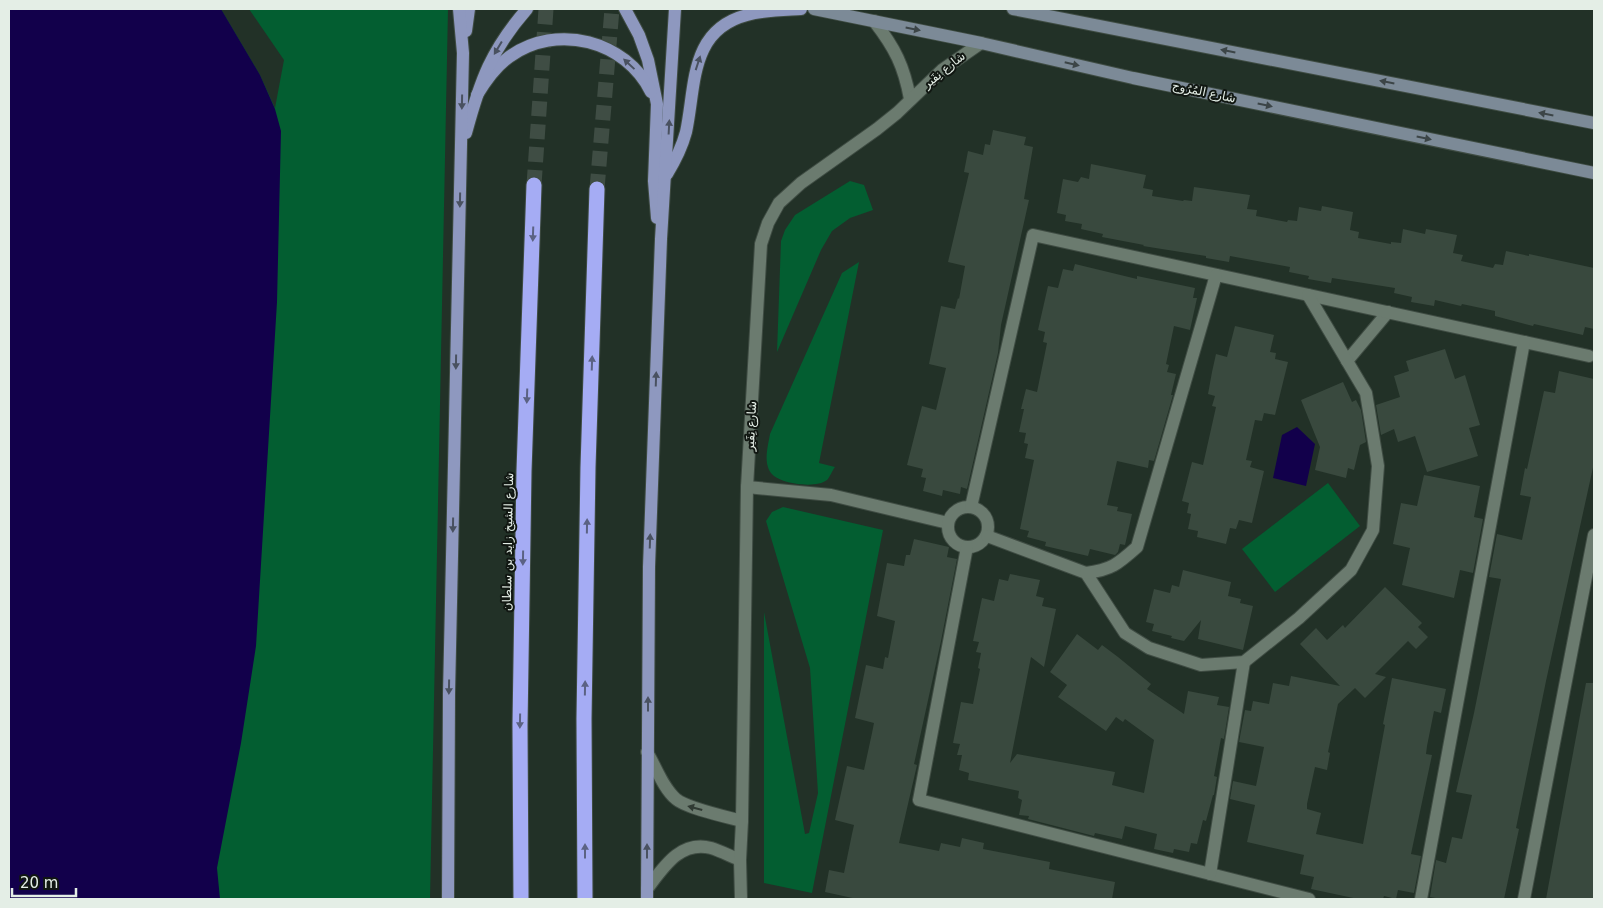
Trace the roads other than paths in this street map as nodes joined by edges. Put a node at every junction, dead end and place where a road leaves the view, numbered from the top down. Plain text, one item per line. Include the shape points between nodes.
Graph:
1 (459, 9) edge
2 (469, 9) edge
3 (527, 9) edge
4 (625, 9) edge
5 (676, 9) edge
6 (801, 9) edge
7 (814, 9) edge
8 (1012, 9) edge
9 (874, 21) junction
10 (981, 43) junction
11 (463, 54) junction
12 (477, 94) junction
13 (910, 99) junction
14 (657, 104) junction
15 (1594, 123) edge
16 (461, 151) junction
17 (1594, 173) edge
18 (666, 176) junction
19 (534, 185) tunnel mouth
20 (597, 189) tunnel mouth
21 (661, 238) junction
22 (1216, 275) junction
23 (1308, 295) junction
24 (1388, 312) junction
25 (1524, 342) junction
26 (1589, 356) dead end
27 (1347, 361) junction
28 (747, 487) junction
29 (971, 507) junction
30 (948, 523) junction
31 (987, 536) junction
32 (1594, 536) edge
33 (967, 547) junction
34 (1086, 573) junction
35 (1244, 662) junction
36 (647, 752) junction
37 (742, 821) junction
38 (740, 860) junction
39 (1210, 874) junction
40 (647, 894) edge
41 (448, 899) edge
42 (521, 899) edge
43 (585, 899) edge
44 (740, 899) edge
45 (1309, 899) edge
46 (1421, 899) edge
47 (1524, 899) edge

1 - 11 main road
2 - 11 main road
3 -> 12 main road via 497,48
4 - 14 main road via 648,60
18 -> 5 main road
18 -> 6 main road via 682,143 695,69 711,38 728,23 747,15
7 - 9 street, شارع المُرُوج
15 -> 8 street
9 -> 10 street, شارع المُرُوج
9 - 13 street, شارع نِفَير via 888,38 905,74
10 - 13 street, شارع نِفَير via 942,70
10 -> 17 street, شارع المُرُوج via 1133,78
11 -> 16 main road
14 -> 12 main road via 645,81 628,62 607,48 583,40 557,39 532,44 510,56 491,73
12 - 16 main road
13 - 28 street, شارع نِفَير via 877,129 800,183 779,203 768,223 761,244
14 - 21 main road via 654,195
16 -> 41 main road via 448,720
18 - 21 main road
19 -> 42 highway, شارع الشيخ زايد بن سلطان via 524,471
43 -> 20 highway via 588,467
36 -> 21 main road via 649,567
22 - 23 street
22 - 29 street via 1032,235
22 - 34 street via 1136,547 1103,571
23 - 24 street
23 - 27 street
24 - 25 street
24 - 27 street
25 - 26 street
25 - 46 street
27 - 35 street via 1366,393 1378,466 1373,530 1351,570
28 - 30 street via 831,495
28 - 37 street, شارع نِفَير
29 - 30 street via 954,512
29 - 31 street via 986,517
30 - 33 street via 952,539
31 - 33 street via 978,545
31 - 34 street
32 - 47 street
33 - 39 street via 919,800
34 - 35 street via 1125,633 1149,648 1201,665
35 - 39 street
37 -> 36 street via 676,800
40 -> 36 main road
37 - 38 street, شارع نِفَير
38 - 40 street via 710,848 694,847 679,852 667,863
38 - 44 street, شارع نِفَير
39 - 45 street

